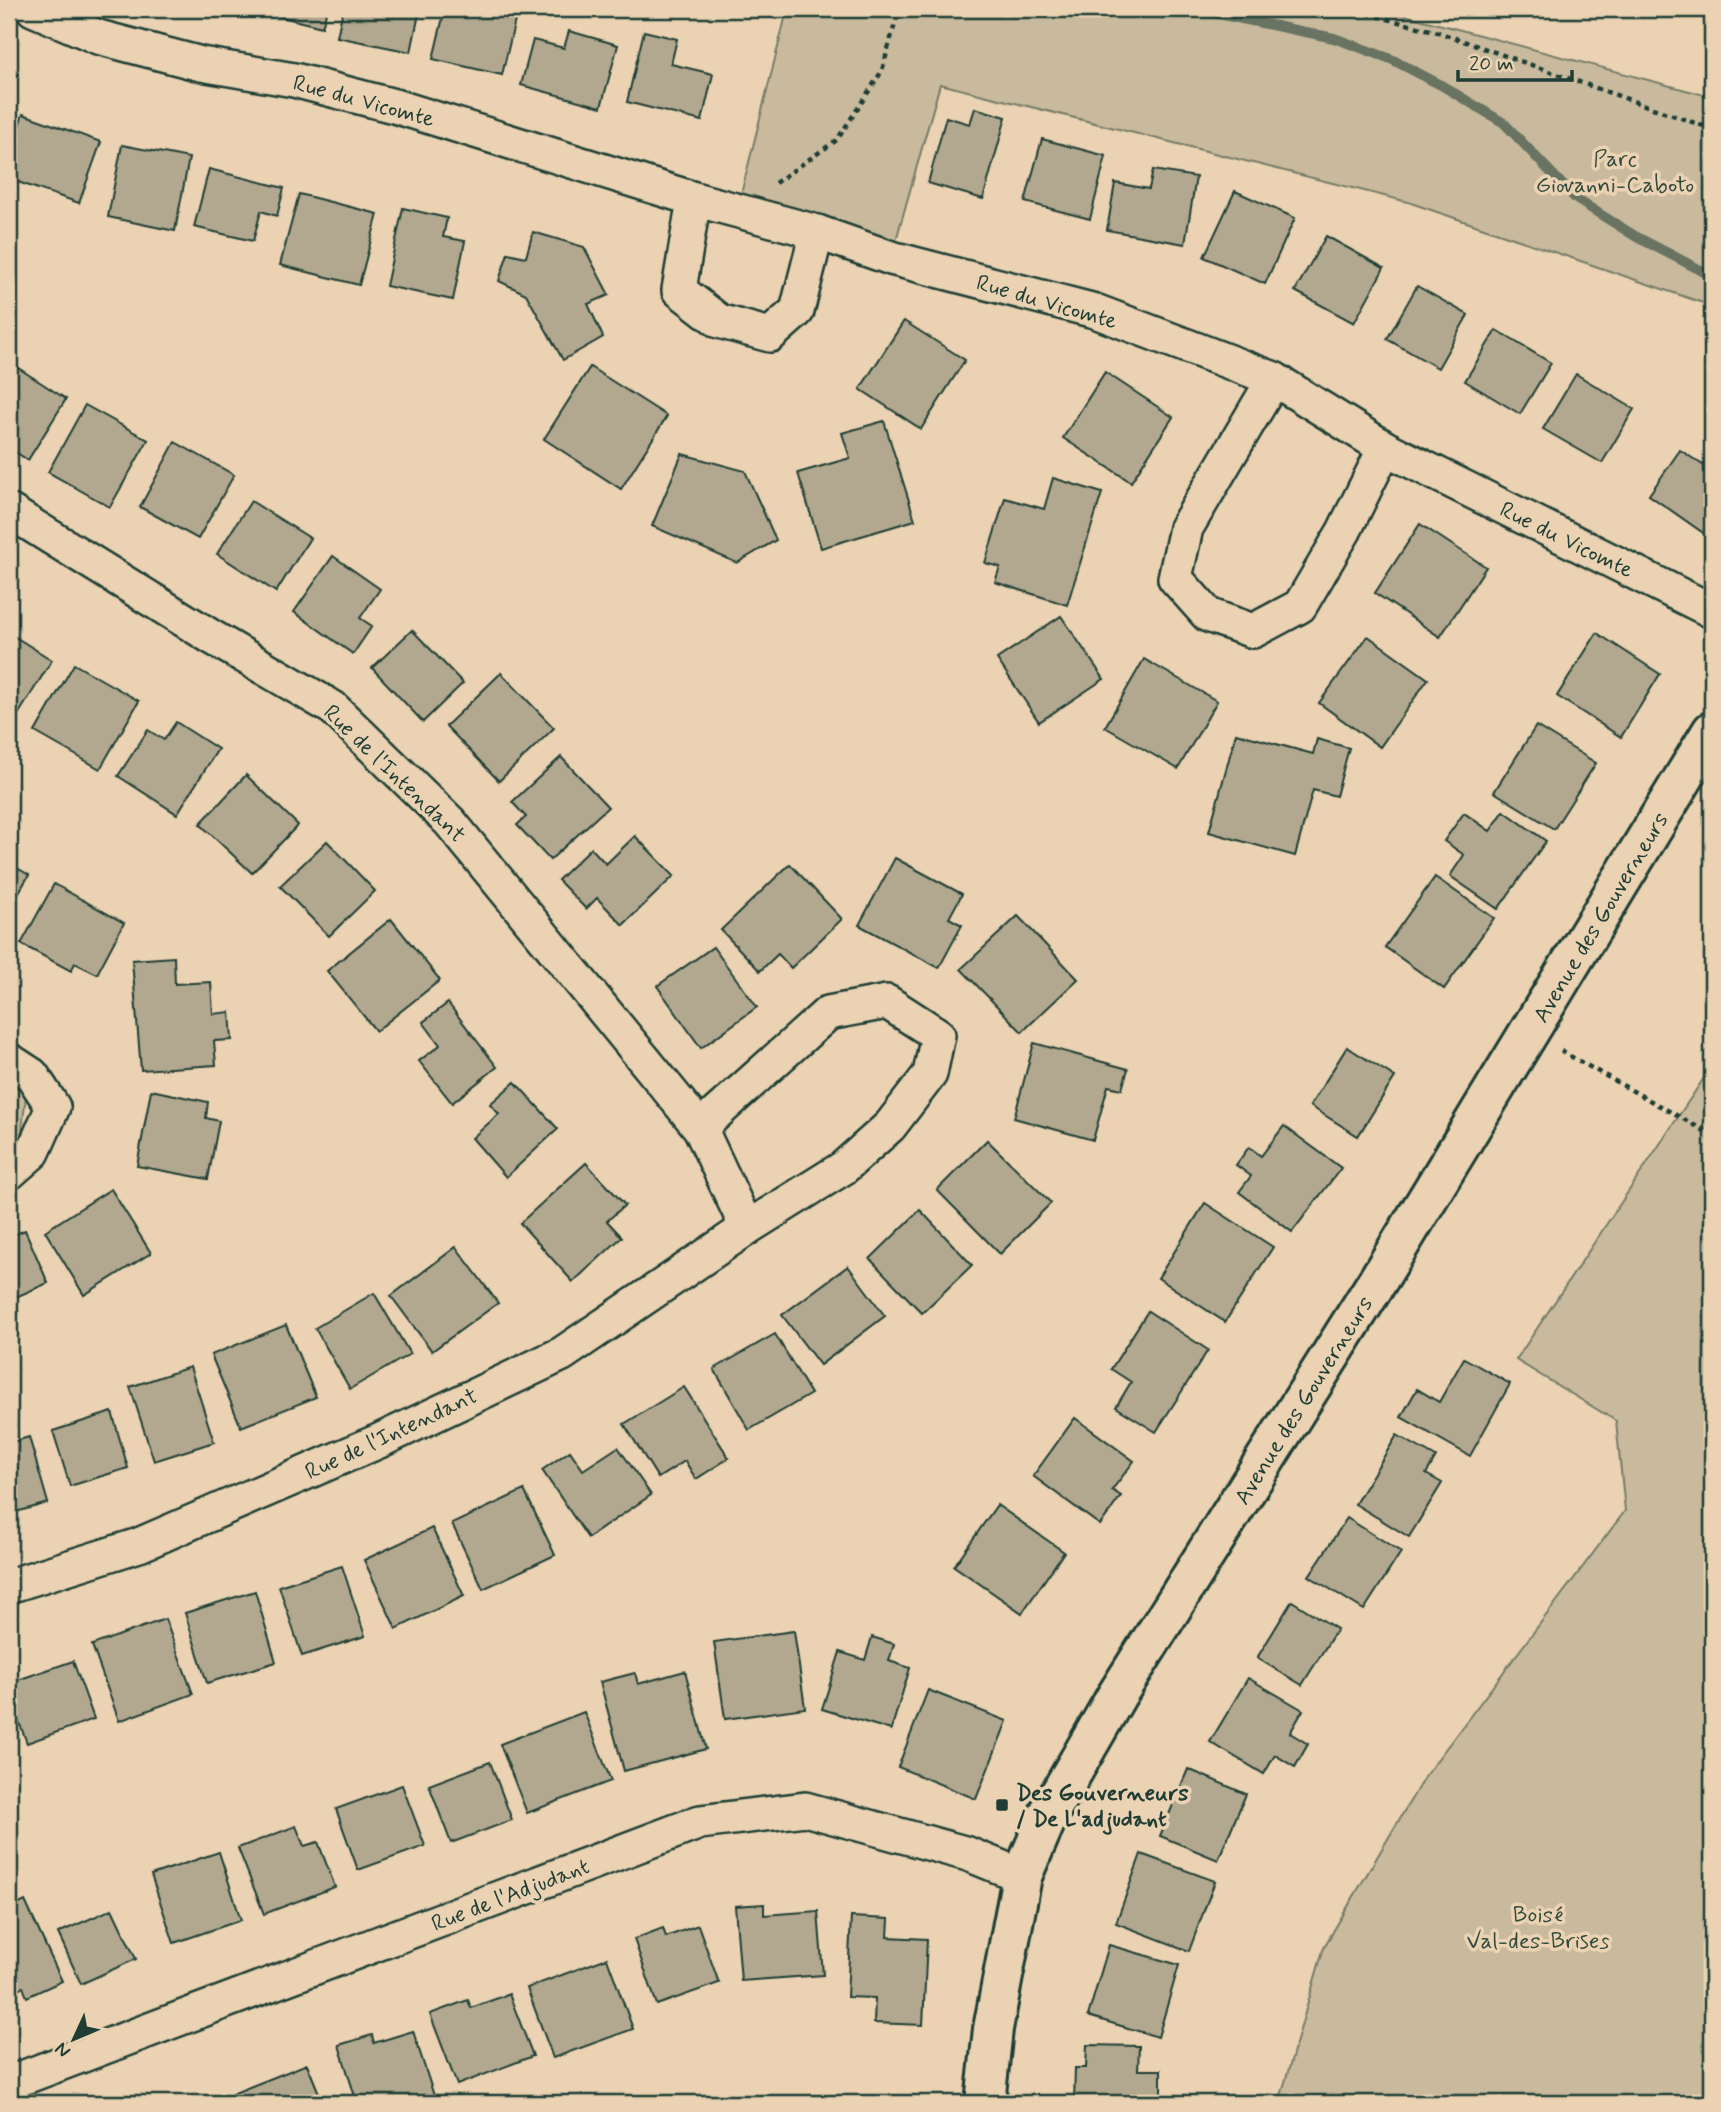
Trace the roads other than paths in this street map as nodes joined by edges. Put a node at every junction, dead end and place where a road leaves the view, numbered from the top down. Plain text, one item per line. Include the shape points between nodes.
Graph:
1 (33, 9) edge
2 (694, 199) junction
3 (817, 232) junction
4 (1274, 379) junction
5 (1385, 448) junction
6 (9, 511) edge
7 (1712, 611) edge
8 (1712, 731) edge
9 (9, 1060) edge
10 (700, 1128) junction
11 (9, 1173) edge
12 (747, 1228) junction
13 (9, 1586) edge
14 (1022, 1876) junction
15 (9, 2083) edge
16 (985, 2103) edge

1 - 2 street, Rue du Vicomte via 98,37 398,107
2 - 3 street, Rue du Vicomte
2 - 3 street via 680,290 719,321 770,335 797,311
3 - 4 street, Rue du Vicomte via 891,258 1095,311
4 - 5 street, Rue du Vicomte
4 - 5 street via 1186,528 1175,578 1208,615 1253,631 1300,606
5 - 7 street, Rue du Vicomte
6 - 10 street, Rue de l'Intendant via 334,708 450,822
8 - 14 street, Avenue des Gouverneurs via 1530,1034 1117,1695 1050,1811
9 - 11 street via 32,1075 53,1107 33,1152
10 - 12 street, Rue de l'Intendant
10 - 12 street, Rue de l'Intendant via 828,1013 887,1002 938,1035 930,1074 890,1126 843,1168
12 - 13 street, Rue de l'Intendant via 562,1354 379,1441 139,1545
14 - 15 street, Rue de l'Adjudant via 968,1854 805,1809 700,1822
14 - 16 street, Avenue des Gouverneurs via 993,2029

